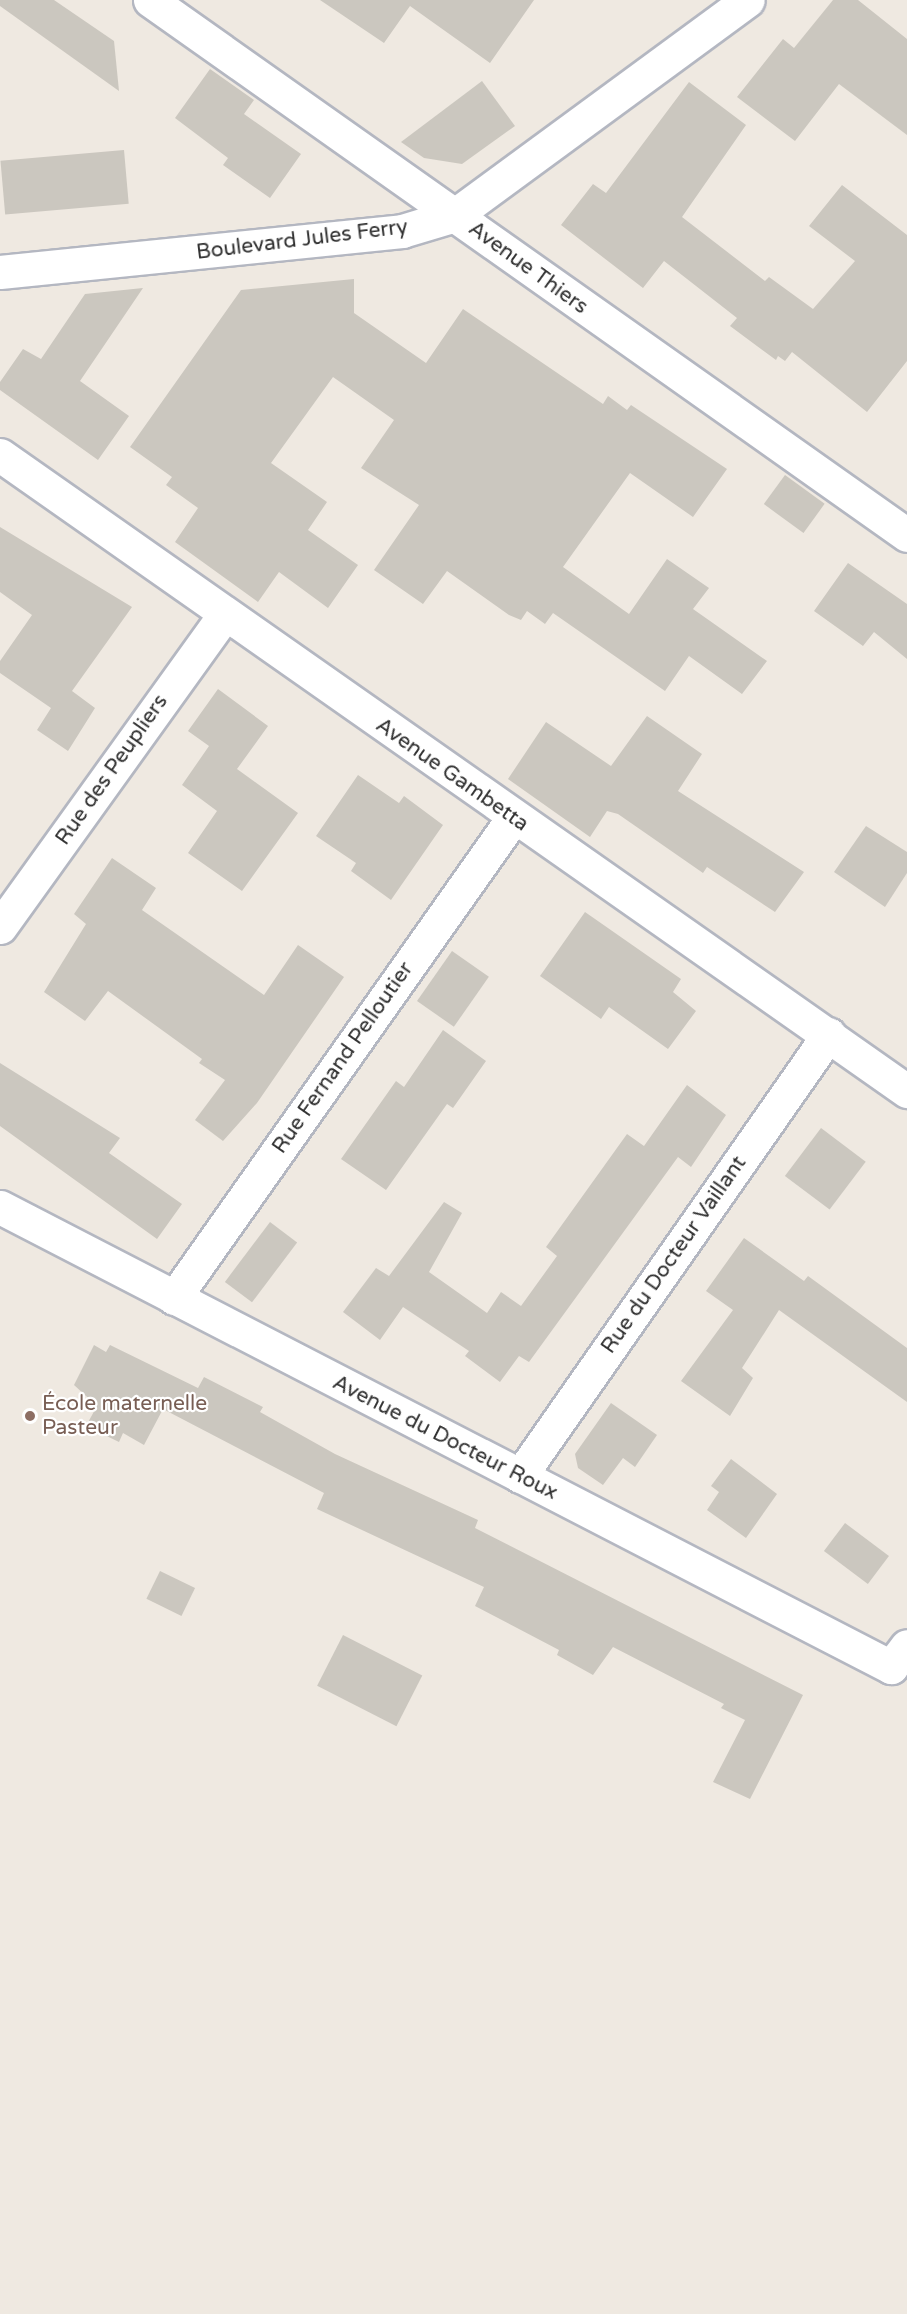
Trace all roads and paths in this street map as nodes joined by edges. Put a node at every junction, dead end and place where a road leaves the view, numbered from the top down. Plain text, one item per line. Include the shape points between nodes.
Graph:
1 (150, 0) edge
2 (748, 0) edge
3 (455, 215) junction
4 (0, 272) edge
5 (0, 455) edge
6 (907, 535) edge
7 (225, 614) junction
8 (513, 818) junction
9 (0, 927) edge
10 (829, 1034) junction
11 (907, 1091) edge
12 (0, 1207) edge
13 (174, 1298) junction
14 (520, 1476) junction
15 (899, 1656) edge

1 - 3 street, Avenue Thiers via 403,184
2 - 3 street, Boulevard Jules Ferry
3 - 4 street, Boulevard Jules Ferry via 402,231
3 - 6 street, Avenue Thiers
5 - 7 street, Avenue Gambetta
7 - 8 street, Avenue Gambetta
7 - 9 street, Rue des Peupliers
8 - 10 street, Avenue Gambetta
8 - 13 street, Rue Fernand Pelloutier
10 - 11 street, Avenue Gambetta
10 - 14 street, Rue du Docteur Vaillant
12 - 13 street, Avenue du Docteur Roux
13 - 14 street, Avenue du Docteur Roux
14 - 15 street, Avenue du Docteur Roux

